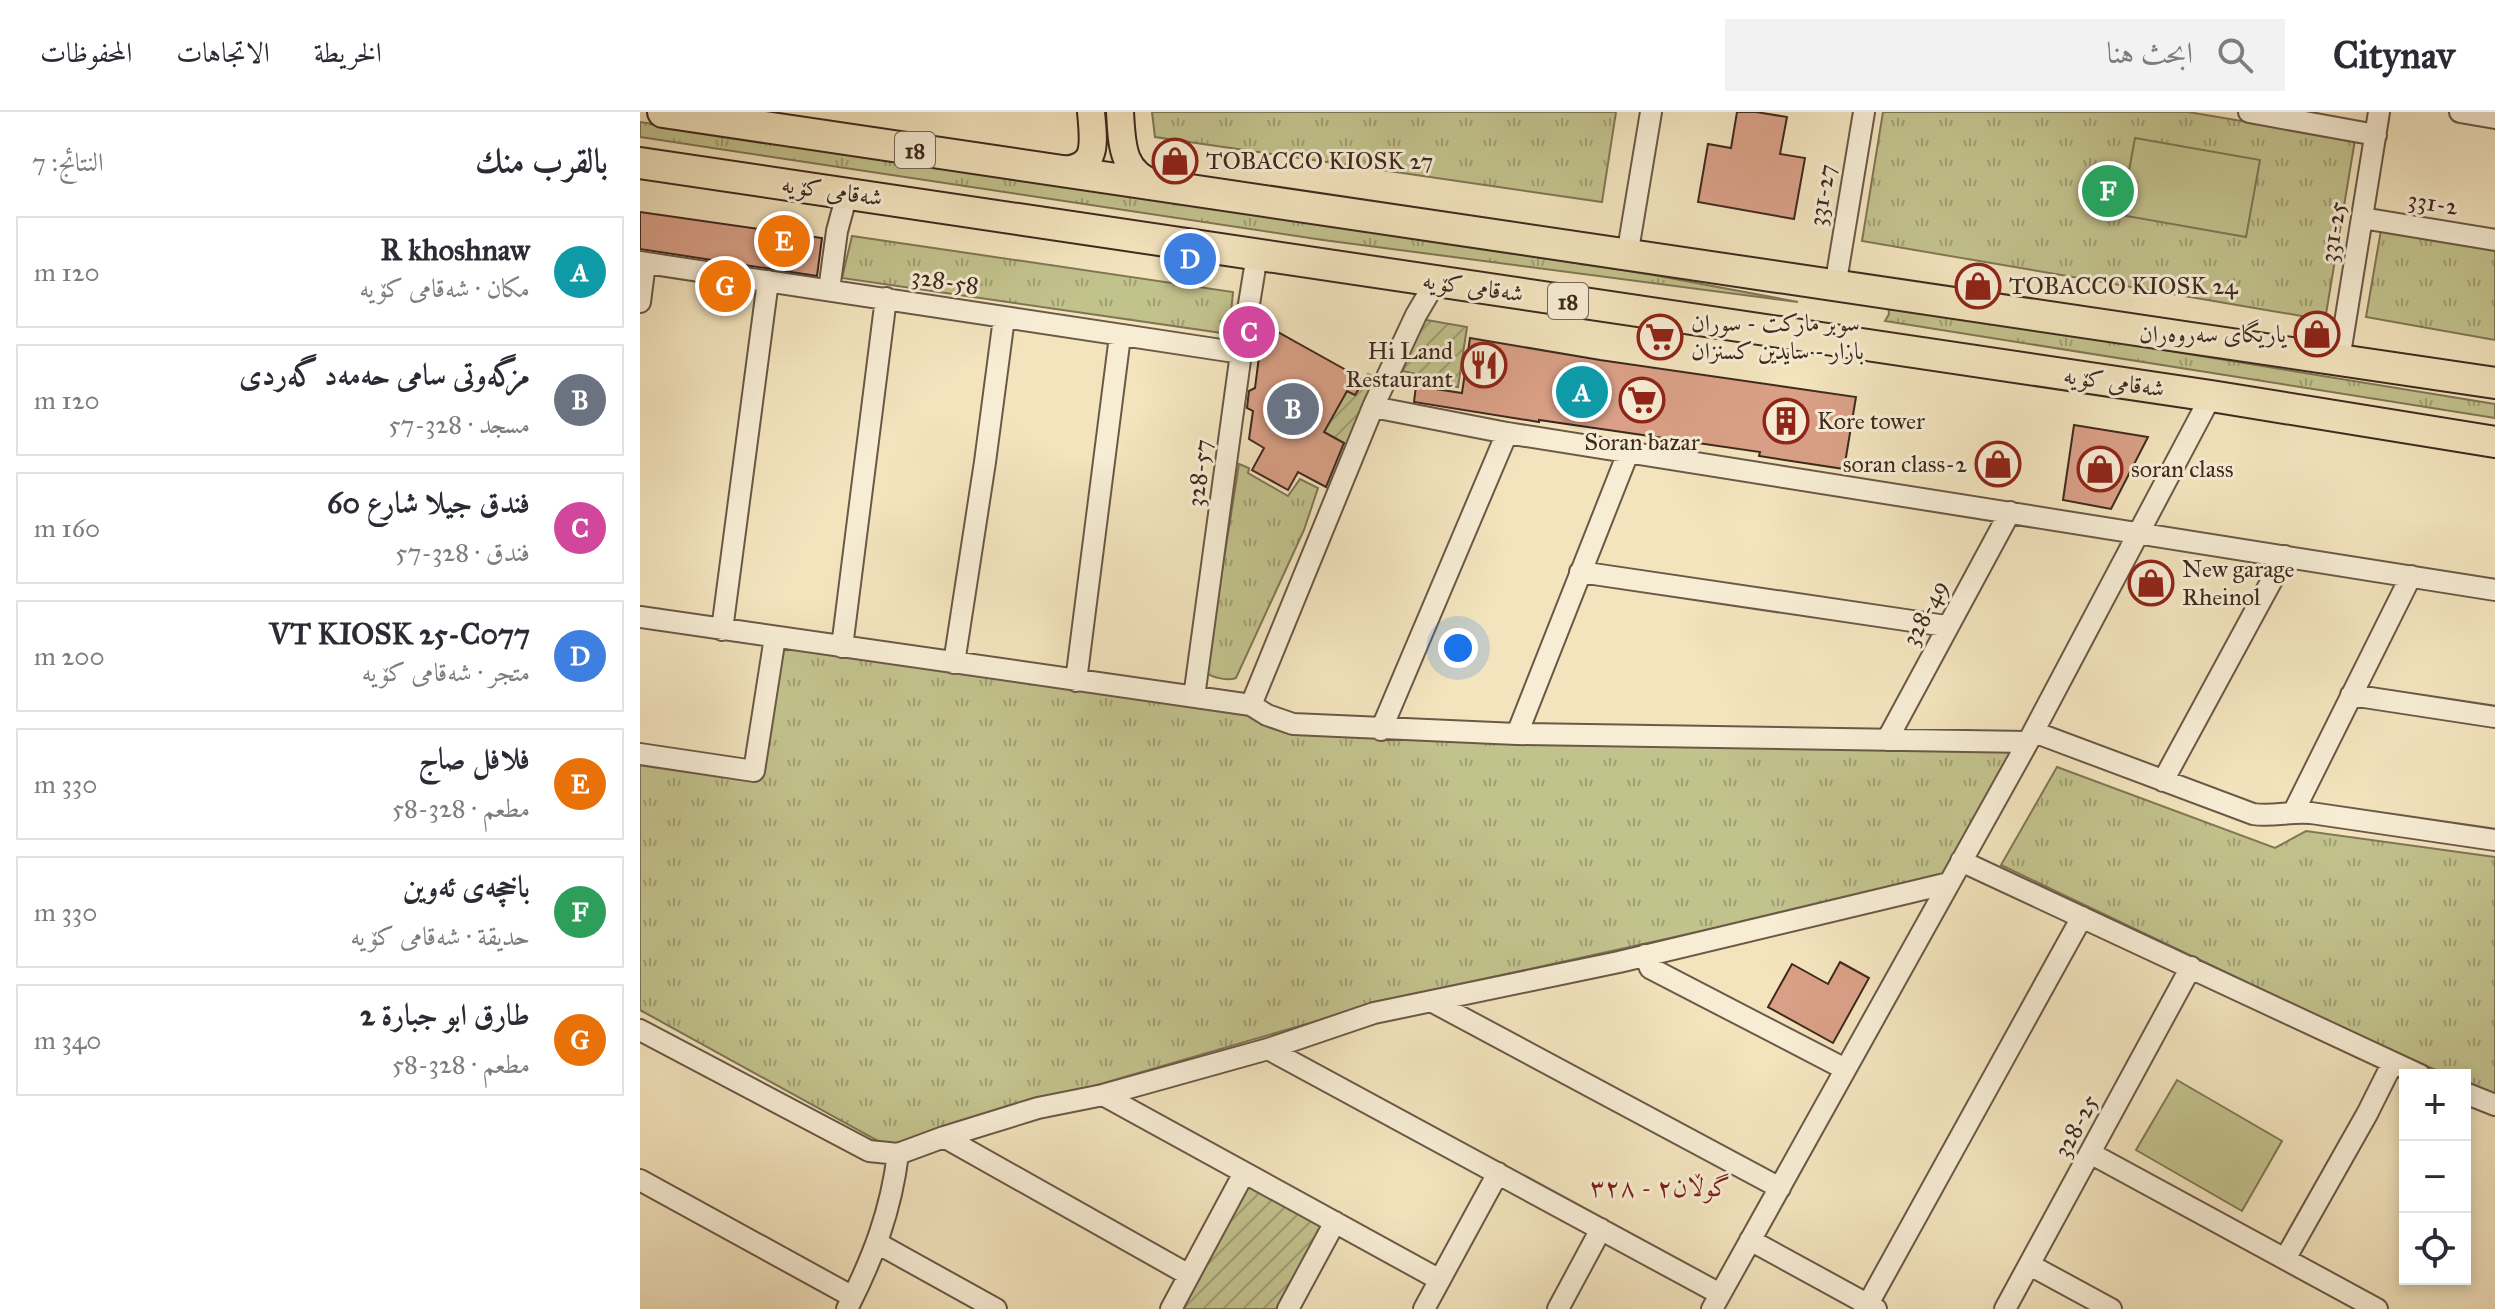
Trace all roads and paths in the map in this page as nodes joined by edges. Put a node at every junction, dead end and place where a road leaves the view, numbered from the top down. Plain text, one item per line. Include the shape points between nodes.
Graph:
1 (1091, 112) edge
2 (1120, 112) edge
3 (1651, 112) edge
4 (1864, 112) edge
5 (2249, 112) edge
6 (2379, 112) edge
7 (2460, 112) edge
8 (679, 113) edge
9 (2495, 118) edge
10 (2376, 135) junction
11 (640, 163) edge
12 (1048, 170) junction
13 (1167, 188) junction
14 (847, 194) junction
15 (2362, 218) junction
16 (2495, 240) edge
17 (1257, 255) junction
18 (1627, 256) junction
19 (643, 263) edge
20 (768, 281) junction
21 (1436, 281) junction
22 (1835, 287) junction
23 (829, 290) junction
24 (886, 298) junction
25 (640, 302) edge
26 (1004, 318) junction
27 (1120, 336) junction
28 (1832, 340) junction
29 (1241, 353) junction
30 (2339, 360) junction
31 (2495, 383) edge
32 (2211, 396) junction
33 (1373, 407) junction
34 (1507, 433) junction
35 (2495, 442) edge
36 (1628, 453) junction
37 (2010, 512) junction
38 (2139, 532) junction
39 (2285, 556) junction
40 (1580, 572) junction
41 (2411, 576) junction
42 (2495, 590) edge
43 (640, 617) edge
44 (1946, 626) junction
45 (722, 630) junction
46 (775, 637) junction
47 (842, 647) junction
48 (954, 663) junction
49 (1076, 681) junction
50 (2351, 695) junction
51 (1194, 697) junction
52 (1251, 705) junction
53 (2495, 717) edge
54 (1381, 730) junction
55 (1517, 734) junction
56 (2031, 737) junction
57 (1887, 740) junction
58 (640, 754) edge
59 (2163, 781) junction
60 (2294, 811) junction
61 (2495, 840) edge
62 (1961, 861) junction
63 (1949, 883) junction
64 (2082, 917) junction
65 (1645, 955) junction
66 (2191, 967) junction
67 (1431, 1001) junction
68 (640, 1030) edge
69 (1268, 1049) junction
70 (2392, 1064) junction
71 (1845, 1069) junction
72 (2405, 1069) edge
73 (1103, 1095) junction
74 (2471, 1095) edge
75 (2495, 1105) edge
76 (944, 1137) junction
77 (2090, 1153) junction
78 (898, 1154) junction
79 (1244, 1173) junction
80 (1498, 1173) junction
81 (640, 1180) edge
82 (1780, 1188) junction
83 (1335, 1222) junction
84 (1601, 1229) junction
85 (1750, 1240) junction
86 (877, 1243) junction
87 (2285, 1259) junction
88 (2030, 1265) junction
89 (1189, 1275) junction
90 (1440, 1280) junction
91 (968, 1302) edge
92 (1716, 1302) edge
93 (850, 1303) edge
94 (1872, 1307) edge
95 (996, 1309) edge
96 (1171, 1309) edge
97 (1288, 1309) edge
98 (1424, 1309) edge
99 (1558, 1309) edge
100 (2005, 1309) edge
101 (2111, 1309) edge
102 (2377, 1309) edge

1 - 12 main road via 1093,142 1087,161 1069,170
2 - 13 main road via 1127,164 1147,182
3 - 18 street
4 - 22 street, 331-27
5 - 10 street
6 - 10 street, 331-25
7 - 9 street
8 - 12 highway, 18
10 - 15 street, 331-25
11 - 14 highway, شەقامی کۆیە / 18
12 - 13 highway, 18
13 - 18 highway, 18
14 - 17 highway, شەقامی کۆیە / 18
14 - 23 street
15 - 16 street, 331-2
15 - 30 street, 331-25
17 - 21 highway, شەقامی کۆیە / 18
17 - 29 street, 328-57
18 - 22 highway, 18
19 - 20 street, 328-58
19 - 25 street
20 - 23 street, 328-58
20 - 45 street
21 - 28 highway, شەقامی کۆیە / 18
21 - 33 street
22 - 28 highway
22 - 30 highway, 18
23 - 24 street, 328-58
24 - 26 street, 328-58
24 - 47 street
26 - 27 street, 328-58
26 - 48 street
27 - 29 street, 328-58
27 - 49 street
28 - 32 highway, شەقامی کۆیە / 18
29 - 51 street, 328-57
30 - 31 highway, 18
32 - 35 highway, شەقامی کۆیە / 18
32 - 38 street
33 - 34 street
33 - 52 street
34 - 36 street
34 - 54 street
36 - 37 street
36 - 40 street
37 - 38 street
37 - 44 street, 328-49
38 - 39 street
38 - 56 street
39 - 41 street
39 - 59 street
40 - 44 street
40 - 55 street
41 - 42 street
41 - 50 street
43 - 45 street
44 - 57 street, 328-49
45 - 46 street
46 - 47 street
46 - 58 street via 754,771
47 - 48 street
48 - 49 street
49 - 51 street
50 - 53 street
50 - 60 street
51 - 52 street
52 - 54 street via 1293,724
54 - 55 street
55 - 57 street
56 - 57 street
56 - 59 street
56 - 62 street
59 - 60 street via 2253,814
60 - 61 street
62 - 63 street
62 - 64 street
63 - 65 street
63 - 71 street
64 - 66 street
64 - 94 street
65 - 67 street
65 - 71 street via 1650,968
66 - 70 street
66 - 77 street, 328-25
67 - 69 street via 1374,1013
67 - 82 street
68 - 78 street via 869,1151
69 - 73 street
69 - 80 street
70 - 72 street
70 - 87 street
71 - 82 street
73 - 76 street via 1038,1108
73 - 79 street
74 - 75 street
76 - 78 street
76 - 89 street
77 - 87 street
77 - 88 street, 328-25
78 - 86 street via 893,1193
79 - 83 street
79 - 89 street
80 - 84 street
80 - 90 street
81 - 93 street
82 - 85 street
83 - 90 street
83 - 97 street
84 - 92 street
84 - 99 street
85 - 92 street
85 - 94 street
86 - 91 street
86 - 93 street
87 - 102 street
88 - 100 street, 328-25
88 - 101 street
89 - 96 street
90 - 98 street
91 - 95 street

